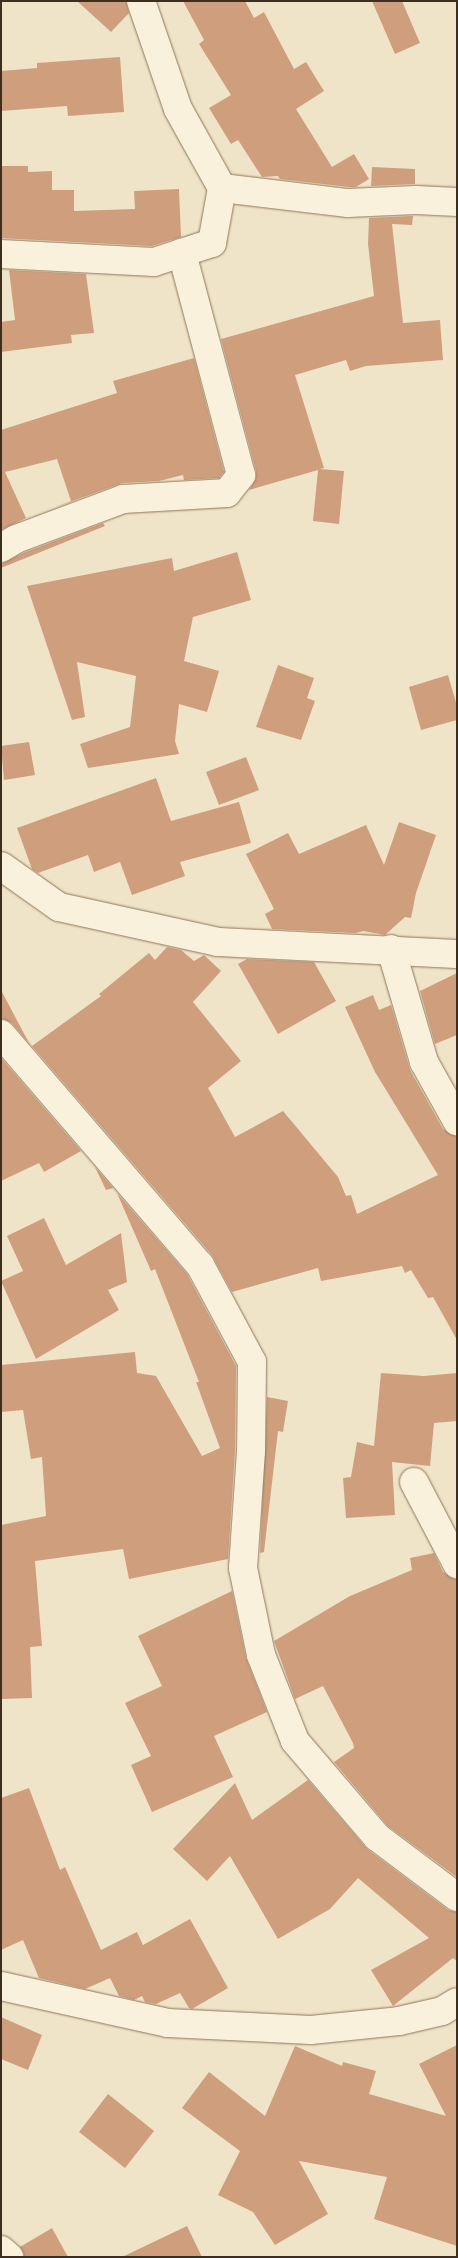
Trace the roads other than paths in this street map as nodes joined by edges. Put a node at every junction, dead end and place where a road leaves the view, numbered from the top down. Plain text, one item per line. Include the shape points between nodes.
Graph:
1 (140, 1) edge
2 (222, 188) junction
3 (457, 202) edge
4 (182, 253) junction
5 (1, 254) edge
6 (1, 548) edge
7 (1, 866) edge
8 (391, 949) junction
9 (457, 954) edge
10 (1, 1034) edge
11 (457, 1121) edge
12 (414, 1482) dead end
13 (457, 1564) edge
14 (457, 1897) edge
15 (1, 1986) edge
16 (457, 2002) edge
17 (1, 2250) edge
18 (9, 2257) edge

1 - 2 street via 178,109
2 - 3 street via 348,203
2 - 4 street via 212,243
4 - 5 street via 154,262
4 - 6 street via 241,475 227,493 123,499 16,539
7 - 8 street via 59,907 218,942
8 - 9 street
8 - 11 street via 424,1062
10 - 14 street via 200,1265 252,1362 252,1451 243,1568 261,1655 295,1741 377,1838
12 - 13 street
15 - 16 street via 168,2023 311,2030 399,2021 442,2011
17 - 18 street

